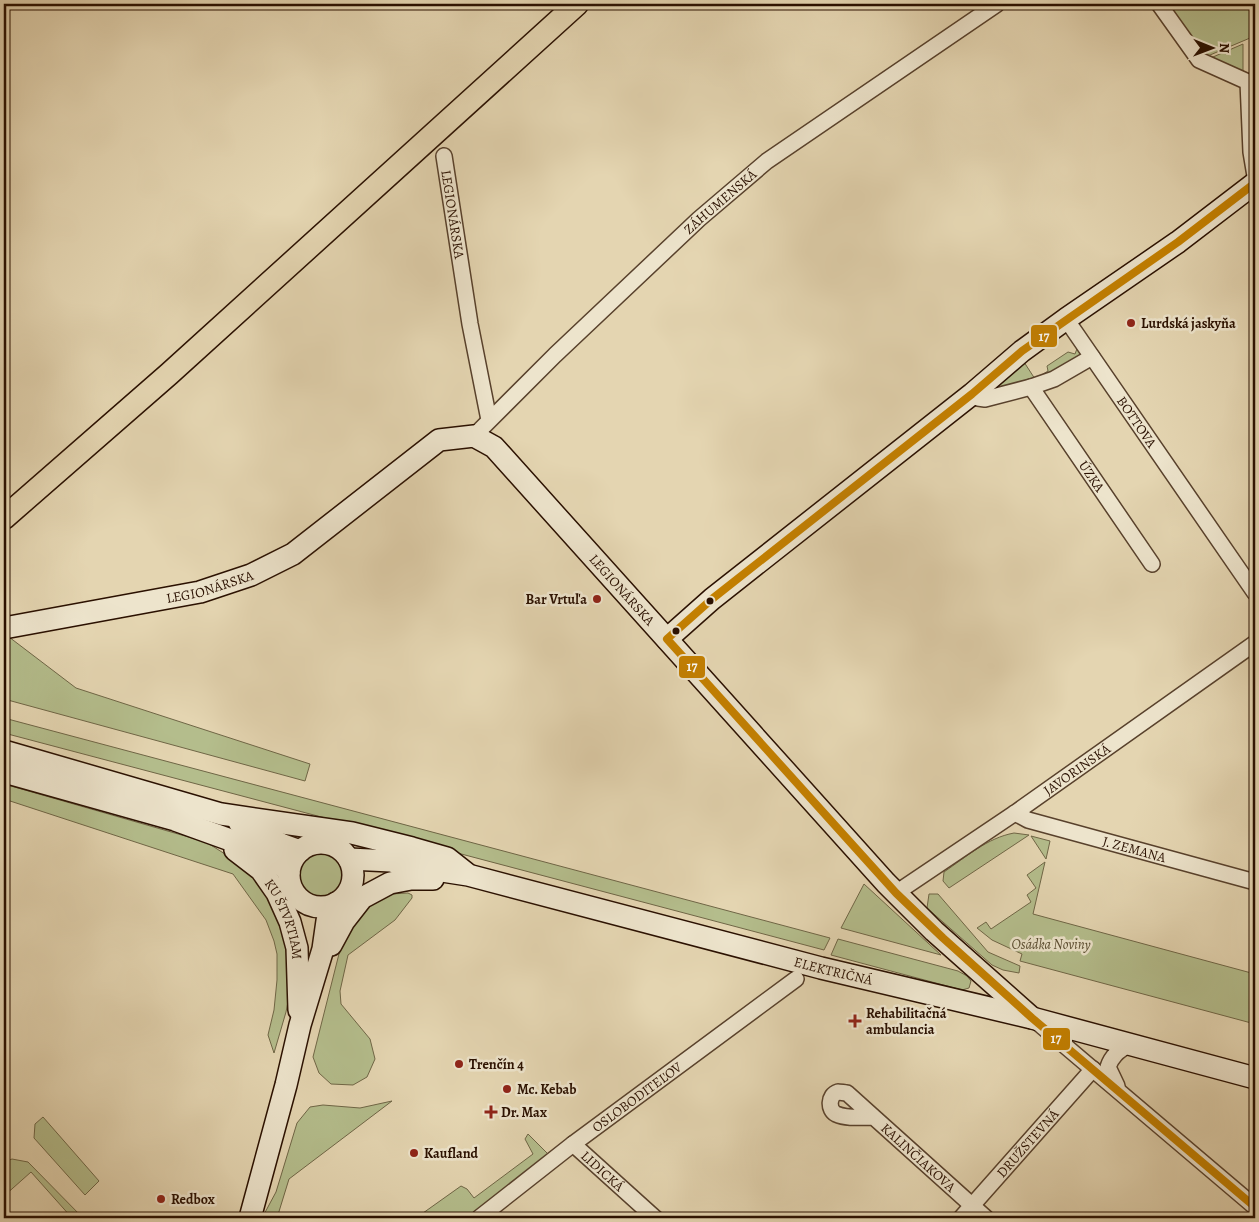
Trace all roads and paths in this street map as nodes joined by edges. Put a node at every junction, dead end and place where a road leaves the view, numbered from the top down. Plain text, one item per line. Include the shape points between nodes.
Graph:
1 (564, 4) edge
2 (577, 4) edge
3 (997, 4) edge
4 (1159, 4) edge
5 (477, 95) junction
6 (444, 156) dead end
7 (1255, 176) edge
8 (1255, 183) edge
9 (1066, 319) junction
10 (1092, 357) junction
11 (1031, 387) junction
12 (972, 394) junction
13 (489, 420) junction
14 (474, 436) junction
15 (4, 518) edge
16 (1152, 564) dead end
17 (1255, 593) edge
18 (4, 628) edge
19 (667, 639) junction
20 (1255, 643) edge
21 (4, 751) edge
22 (4, 772) edge
23 (1015, 813) junction
24 (221, 814) junction
25 (218, 836) junction
26 (300, 851) junction
27 (349, 859) junction
28 (410, 866) junction
29 (288, 873) junction
30 (468, 875) junction
31 (1255, 882) edge
32 (352, 884) junction
33 (896, 894) junction
34 (336, 903) junction
35 (306, 904) junction
36 (965, 958) junction
37 (316, 974) junction
38 (796, 979) dead end
39 (949, 998) junction
40 (1032, 1018) junction
41 (300, 1025) junction
42 (1128, 1045) junction
43 (1093, 1069) junction
44 (1255, 1078) edge
45 (1120, 1092) junction
46 (873, 1117) dead end
47 (573, 1144) junction
48 (972, 1206) junction
49 (1255, 1207) edge
50 (250, 1218) edge
51 (479, 1218) edge
52 (655, 1218) edge
53 (961, 1218) edge
54 (986, 1218) edge

1 - 5 main road
2 - 5 main road
3 - 13 street, ZÁHUMENSKÁ via 767,161 699,219
4 - 7 street via 1199,60 1248,82
5 - 15 main road via 169,374
6 - 13 street, LEGIONÁRSKA via 470,324
8 - 9 street via 1178,242
9 - 10 street, BOTTOVA
9 - 12 street
10 - 11 street via 1054,379
10 - 17 street, BOTTOVA
11 - 12 street via 985,399
11 - 16 street, ÚZKA
12 - 19 street
13 - 14 street, ZÁHUMENSKÁ
14 - 18 street, LEGIONÁRSKA via 440,440 293,554 251,574 200,592
14 - 19 street, LEGIONÁRSKA via 494,447
19 - 33 street, LEGIONÁRSKA
20 - 23 street, JAVORINSKÁ
21 - 24 street
22 - 25 street via 175,820
23 - 31 street, J. ZEMANA via 1033,822
23 - 33 street, JAVORINSKÁ
24 - 26 street
24 - 30 street via 352,833 447,858
25 - 29 street via 278,861
25 - 41 street, KU ŠTVRTIAM via 261,870 277,893 290,922 297,948
26 - 27 street via 317,843 326,843 335,846
26 - 29 street
27 - 28 street, ELEKTRIČNÁ via 391,861
27 - 32 street
28 - 30 street, ELEKTRIČNÁ
28 - 32 street, ELEKTRIČNÁ via 366,877
29 - 35 street via 293,891
30 - 37 street via 390,883 362,898 344,920
30 - 39 street, ELEKTRIČNÁ via 821,968
32 - 34 street
33 - 36 street, LEGIONÁRSKA
34 - 35 street via 316,907
34 - 37 street, KU ŠTVRTIAM via 327,921
35 - 37 street, KU ŠTVRTIAM via 314,936
36 - 39 street via 979,978 980,985 968,995
36 - 40 street, LEGIONÁRSKA
37 - 41 street, KU ŠTVRTIAM
38 - 47 street, OSLOBODITEĽOV
39 - 40 street, ELEKTRIČNÁ
40 - 42 street, ELEKTRIČNÁ
40 - 43 street, LEGIONÁRSKA
41 - 50 street, KU ŠTVRTIAM
42 - 44 street, ELEKTRIČNÁ
42 - 45 street via 1115,1054 1108,1067
43 - 45 street, LEGIONÁRSKA
43 - 48 street, DRUŽSTEVNÁ
45 - 49 street, LEGIONÁRSKA
46 - 48 street, KALINČIAKOVA
47 - 51 street, OSLOBODITEĽOV
47 - 52 street, LIDICKÁ
48 - 53 street, DRUŽSTEVNÁ
48 - 54 street, KALINČIAKOVA

